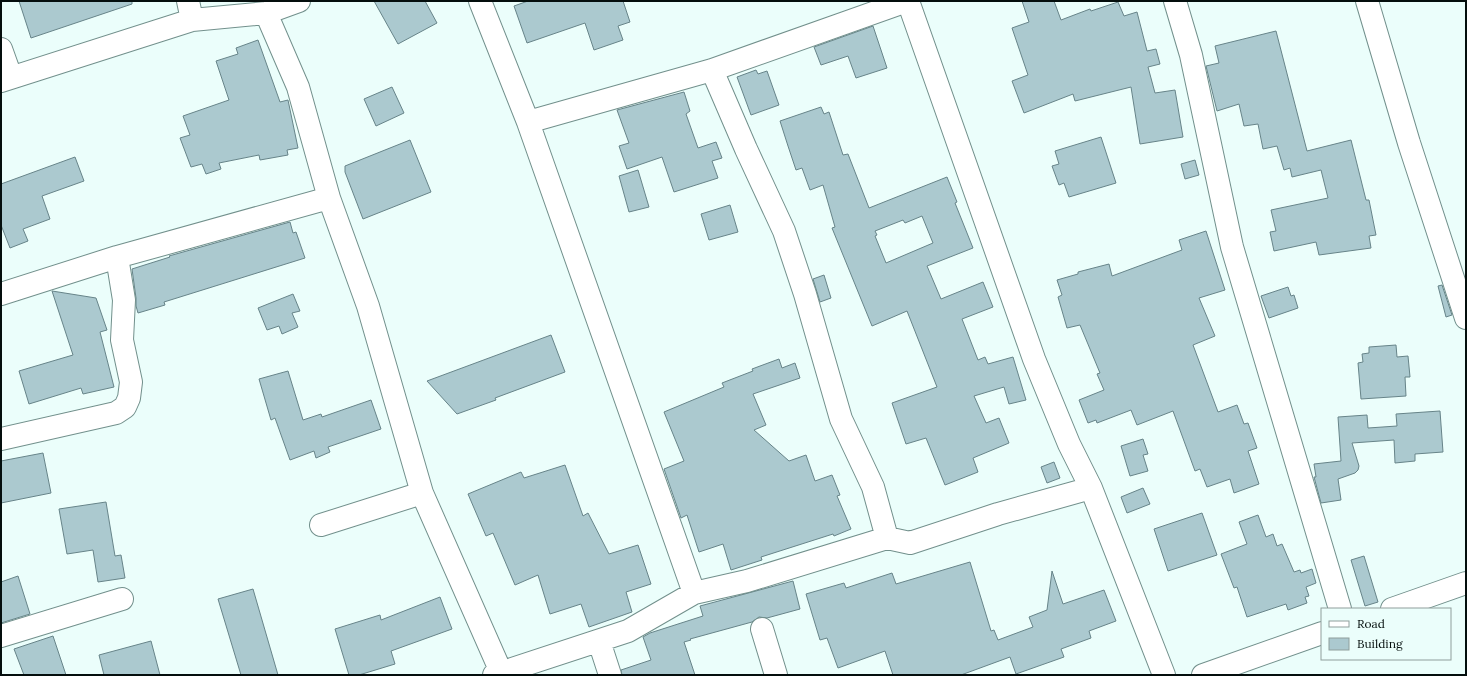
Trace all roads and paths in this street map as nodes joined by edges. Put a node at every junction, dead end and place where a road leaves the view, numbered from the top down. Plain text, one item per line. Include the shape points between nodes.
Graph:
1 (299, 1) edge
2 (480, 1) edge
3 (907, 1) edge
4 (1175, 1) edge
5 (1367, 1) edge
6 (190, 10) edge
7 (266, 13) junction
8 (1, 49) edge
9 (712, 70) junction
10 (6, 79) edge
11 (528, 122) junction
12 (328, 198) junction
13 (117, 256) junction
14 (1, 294) edge
15 (1466, 318) edge
16 (1, 439) edge
17 (1091, 488) junction
18 (422, 493) junction
19 (322, 525) dead end
20 (887, 538) junction
21 (1466, 583) edge
22 (694, 593) junction
23 (122, 599) dead end
24 (1340, 608) edge
25 (1395, 608) edge
26 (762, 629) dead end
27 (1321, 633) edge
28 (1, 636) edge
29 (599, 641) junction
30 (1244, 668) edge
31 (498, 674) edge
32 (610, 675) edge
33 (776, 675) edge
34 (1164, 675) edge
35 (1204, 675) edge

1 - 7 street
2 - 11 street
3 - 9 street
3 - 17 street via 1034,359 1069,444
4 - 24 street via 1191,55 1232,247
5 - 15 street via 1411,151
6 - 7 street
6 - 10 street
7 - 12 street via 298,87
8 - 10 street
9 - 11 street
9 - 20 street via 784,231 841,419 873,487
11 - 22 street
12 - 13 street
12 - 18 street via 368,306
13 - 14 street
13 - 16 street via 124,300 122,340 131,382 125,407 116,413
17 - 20 street via 998,514 910,543
17 - 34 street
18 - 19 street
18 - 31 street
20 - 22 street via 748,581
21 - 25 street
22 - 29 street via 628,631
23 - 28 street
26 - 33 street
27 - 30 street
29 - 31 street
29 - 32 street
30 - 35 street

